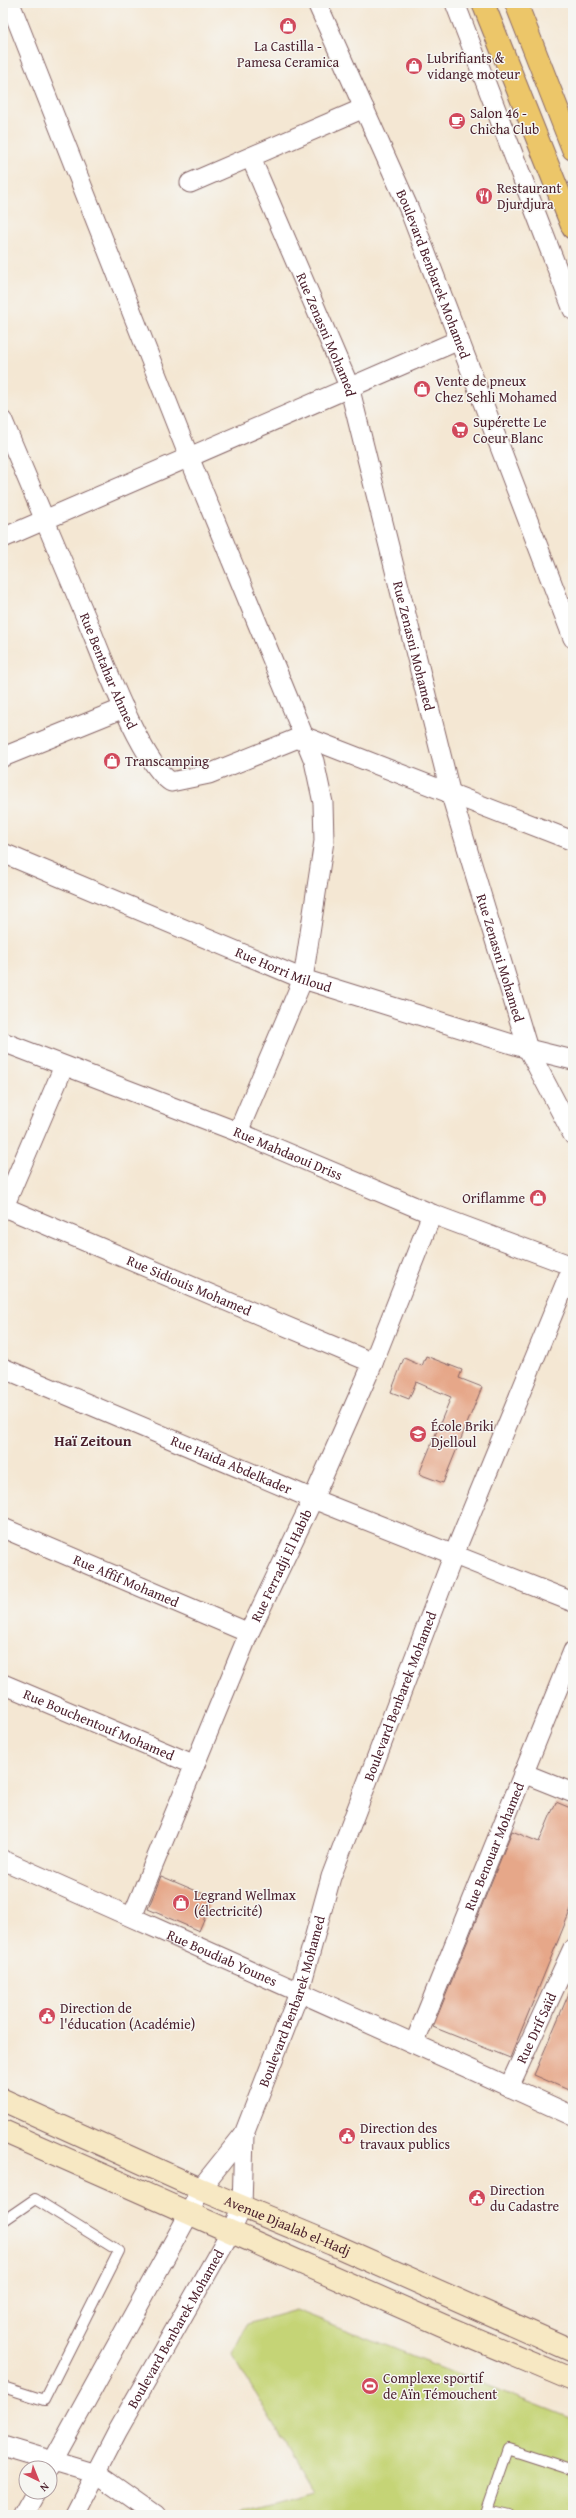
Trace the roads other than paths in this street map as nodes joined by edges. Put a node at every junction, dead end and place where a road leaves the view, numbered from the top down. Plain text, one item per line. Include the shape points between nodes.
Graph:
1 (10, 3) edge
2 (317, 3) edge
3 (454, 3) edge
4 (483, 3) edge
5 (516, 3) edge
6 (364, 108) junction
7 (573, 149) edge
8 (251, 158) junction
9 (190, 183) dead end
10 (573, 228) edge
11 (573, 310) edge
12 (459, 340) junction
13 (349, 386) junction
14 (3, 421) edge
15 (189, 457) junction
16 (45, 521) junction
17 (3, 538) edge
18 (573, 638) edge
19 (124, 708) junction
20 (303, 736) junction
21 (3, 757) edge
22 (451, 795) junction
23 (573, 841) edge
24 (3, 853) edge
25 (304, 979) junction
26 (3, 1042) edge
27 (528, 1048) junction
28 (573, 1060) edge
29 (64, 1066) junction
30 (238, 1132) junction
31 (573, 1135) edge
32 (3, 1208) edge
33 (432, 1214) junction
34 (573, 1266) edge
35 (373, 1363) junction
36 (3, 1368) edge
37 (313, 1499) junction
38 (3, 1528) edge
39 (454, 1554) junction
40 (573, 1602) edge
41 (249, 1633) junction
42 (573, 1651) edge
43 (3, 1684) edge
44 (194, 1766) junction
45 (524, 1773) junction
46 (573, 1793) edge
47 (3, 1860) edge
48 (132, 1917) junction
49 (573, 1948) edge
50 (299, 1993) junction
51 (415, 2042) junction
52 (509, 2087) junction
53 (3, 2100) edge
54 (573, 2116) edge
55 (3, 2131) edge
56 (244, 2134) junction
57 (200, 2189) junction
58 (242, 2207) junction
59 (189, 2214) junction
60 (3, 2221) edge
61 (231, 2231) junction
62 (573, 2351) edge
63 (573, 2380) edge
64 (3, 2387) edge
65 (3, 2446) edge
66 (41, 2460) edge
67 (54, 2460) edge
68 (58, 2465) edge
69 (573, 2470) edge
70 (97, 2474) junction
71 (31, 2500) edge
72 (23, 2515) edge
73 (74, 2515) edge
74 (155, 2515) edge
75 (509, 2515) edge

1 - 15 street
2 - 6 street, Boulevard Benbarek Mohamed
3 - 11 street
4 - 10 highway
5 - 7 highway
6 - 8 street
6 - 12 street, Boulevard Benbarek Mohamed via 409,209
8 - 9 street
8 - 13 street, Rue Zenasni Mohamed
12 - 13 street
12 - 18 street, Boulevard Benbarek Mohamed
13 - 15 street
13 - 22 street, Rue Zenasni Mohamed
14 - 16 street, Rue Bentahar Ahmed
15 - 16 street
15 - 20 street
16 - 17 street
16 - 19 street, Rue Bentahar Ahmed
19 - 20 street, Rue Bentahar Ahmed via 150,761 161,776 170,782 209,774
19 - 21 street
20 - 22 street
20 - 25 street via 314,761 321,796 324,841
22 - 23 street
22 - 27 street, Rue Zenasni Mohamed
24 - 25 street, Rue Horri Miloud
25 - 27 street, Rue Horri Miloud
25 - 30 street
26 - 29 street, Rue Mahdaoui Driss
27 - 28 street, Rue Horri Miloud
27 - 31 street, Rue Zenasni Mohamed
29 - 30 street, Rue Mahdaoui Driss
29 - 32 street
30 - 33 street, Rue Mahdaoui Driss
32 - 35 street, Rue Sidiouis Mohamed
33 - 34 street, Rue Mahdaoui Driss
33 - 35 street, Rue Ferradji El Habib
34 - 39 street, Boulevard Benbarek Mohamed
35 - 37 street, Rue Ferradji El Habib
36 - 37 street, Rue Haida Abdelkader
37 - 39 street, Rue Haida Abdelkader
37 - 41 street, Rue Ferradji El Habib
38 - 41 street, Rue Affif Mohamed
39 - 40 street, Rue Haida Abdelkader
39 - 50 street, Boulevard Benbarek Mohamed via 331,1877
41 - 44 street, Rue Ferradji El Habib
42 - 45 street, Rue Benouar Mohamed
43 - 44 street, Rue Bouchentouf Mohamed
44 - 48 street, Rue Ferradji El Habib
45 - 46 street
45 - 51 street, Rue Benouar Mohamed
47 - 48 street, Rue Boudiab Younes
48 - 50 street, Rue Boudiab Younes
49 - 52 street, Rue Drif Saïd
50 - 51 street, Rue Boudiab Younes
50 - 56 street, Boulevard Benbarek Mohamed
51 - 52 street, Rue Boudiab Younes
52 - 54 street, Rue Boudiab Younes
53 - 57 main road, Avenue Djaalab el-Hadj
55 - 59 main road, Avenue Djaalab el-Hadj
56 - 57 street, Boulevard Benbarek Mohamed
56 - 58 street, Boulevard Benbarek Mohamed
57 - 58 main road, Avenue Djaalab el-Hadj
57 - 59 street, Boulevard Benbarek Mohamed
58 - 61 street, Boulevard Benbarek Mohamed
58 - 62 main road, Avenue Djaalab el-Hadj
59 - 61 main road, Avenue Djaalab el-Hadj
59 - 67 street, Boulevard Benbarek Mohamed
60 - 64 lane via 35,2199 119,2251 44,2400
61 - 63 main road, Avenue Djaalab el-Hadj
61 - 70 street, Boulevard Benbarek Mohamed via 118,2430
65 - 66 street
68 - 70 street
69 - 75 lane via 508,2449 487,2510
70 - 73 street, Boulevard Benbarek Mohamed
70 - 74 street
71 - 72 street

